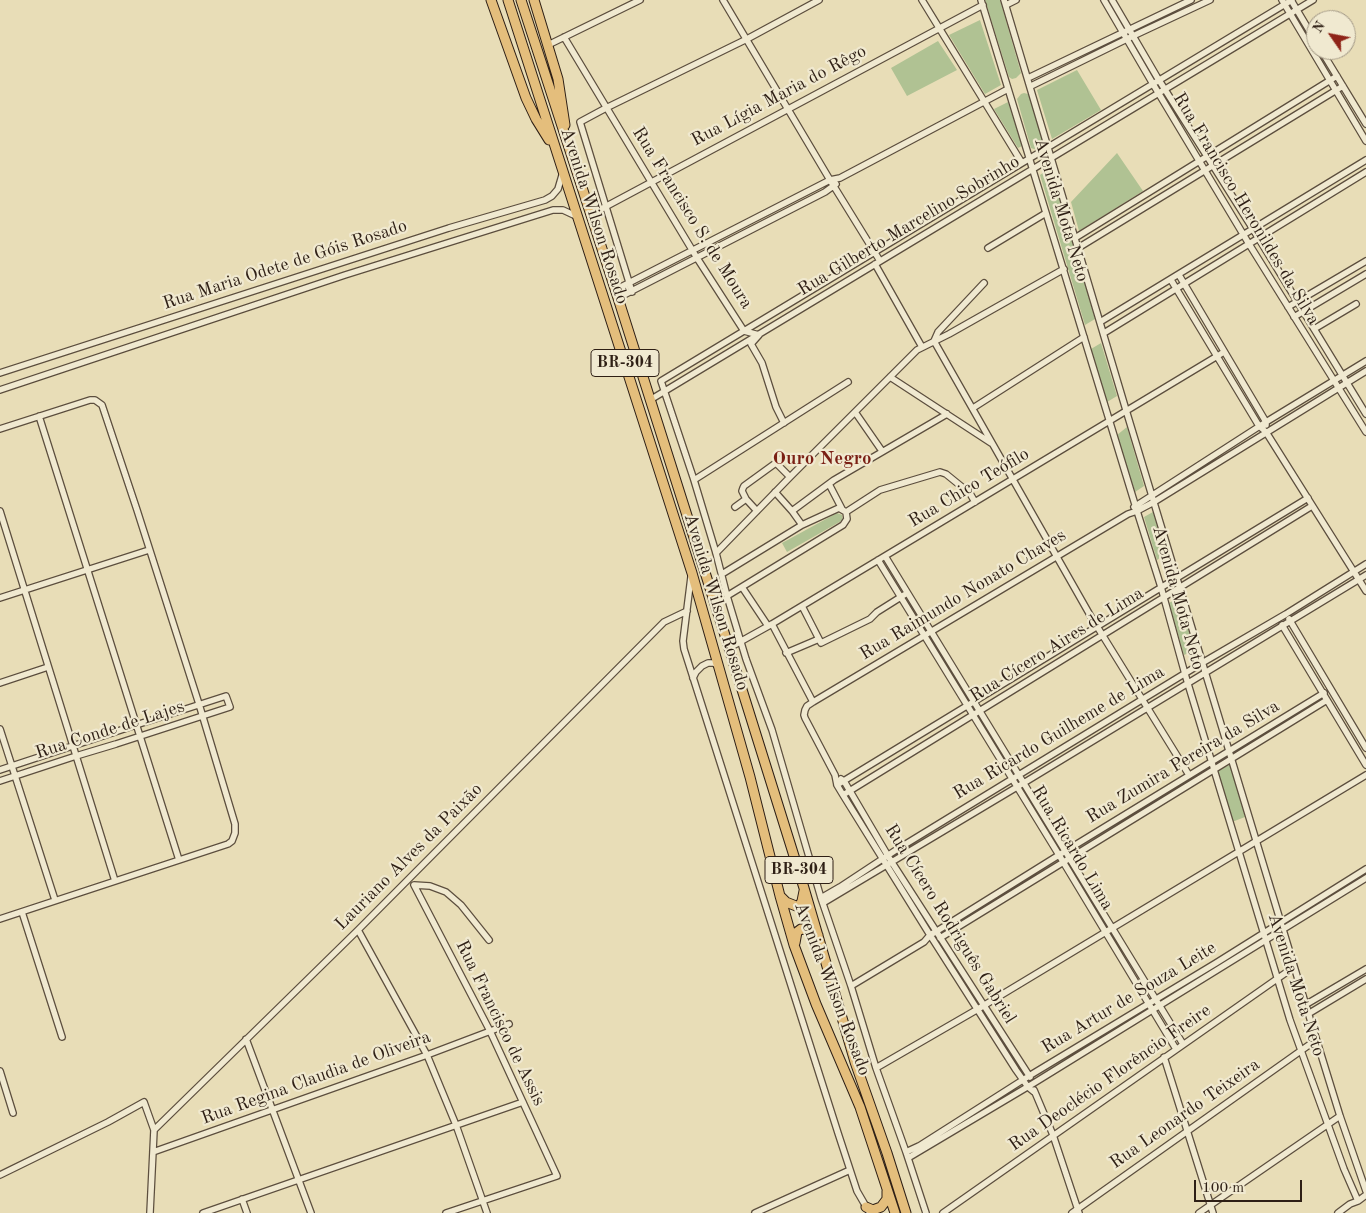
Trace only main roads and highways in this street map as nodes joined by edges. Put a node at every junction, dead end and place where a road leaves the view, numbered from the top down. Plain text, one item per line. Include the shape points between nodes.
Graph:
1 (491, 0) edge
2 (508, 0) edge
3 (521, 0) edge
4 (534, 0) edge
5 (568, 149) junction
6 (558, 153) junction
7 (804, 888) junction
8 (780, 896) junction
9 (818, 935) junction
10 (794, 945) junction
11 (887, 1191) junction
12 (868, 1210) edge
13 (895, 1213) edge
14 (906, 1213) edge

1 - 6 highway via 526,98
2 - 6 highway, Avenida Wilson Rosado / BR-304
3 - 5 highway, Avenida Wilson Rosado / BR-304
4 - 5 highway via 558,80
5 - 7 highway, Avenida Wilson Rosado / BR-304 via 617,294
6 - 8 highway, Avenida Wilson Rosado / BR-304 via 692,573
7 - 8 highway via 800,905 792,905
7 - 9 highway, Avenida Wilson Rosado / BR-304
8 - 10 highway, Avenida Wilson Rosado / BR-304
9 - 10 highway via 801,929
9 - 14 highway, Avenida Wilson Rosado / BR-304 via 852,1053
10 - 11 highway, Avenida Wilson Rosado / BR-304 via 860,1107
11 - 12 highway via 881,1207
11 - 13 highway, Avenida Wilson Rosado / BR-304

